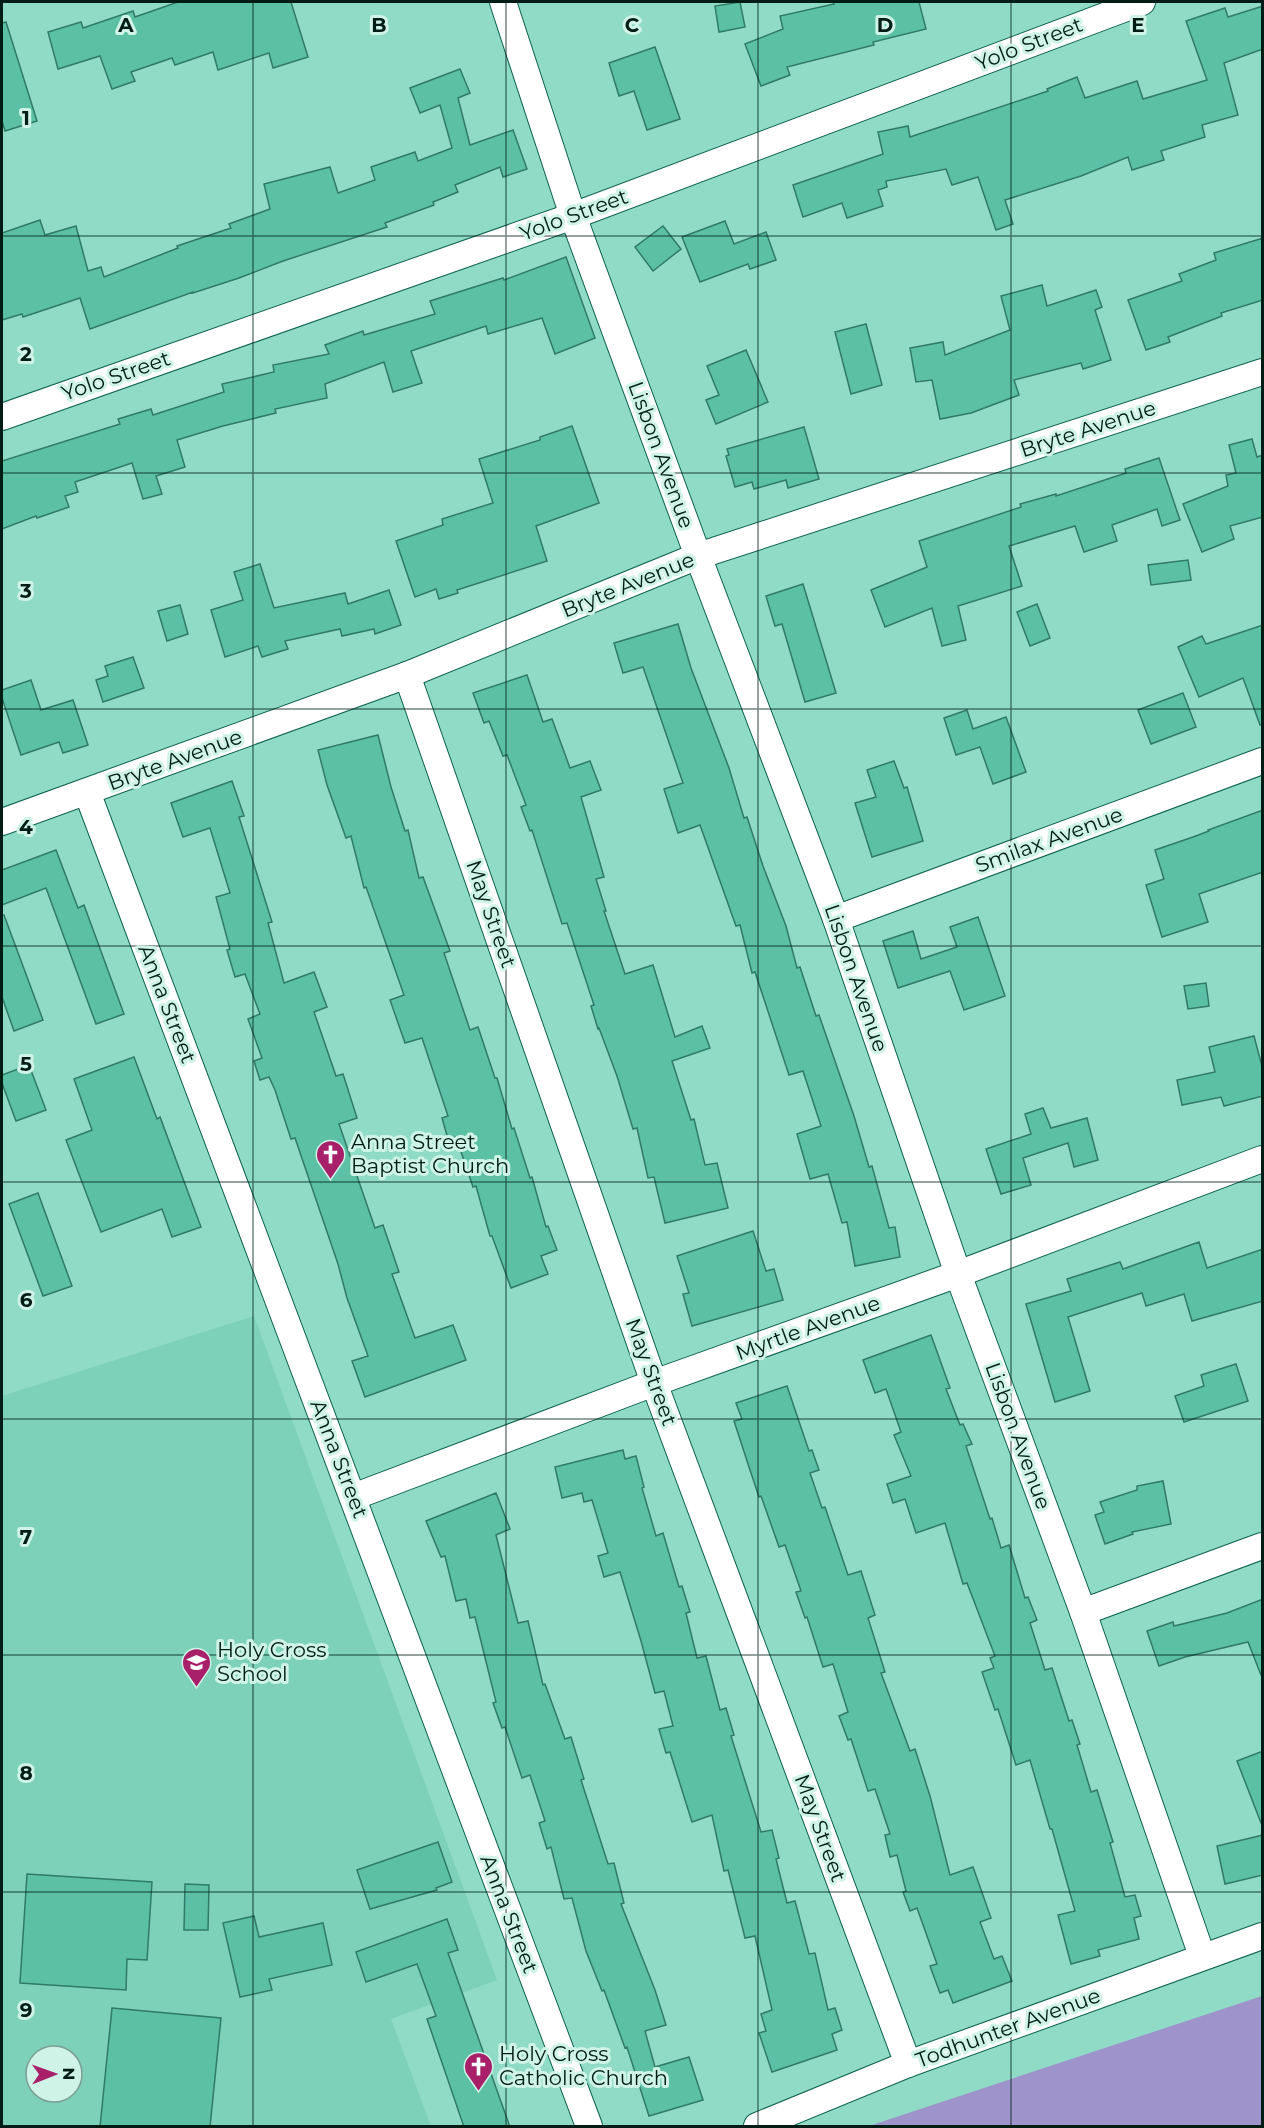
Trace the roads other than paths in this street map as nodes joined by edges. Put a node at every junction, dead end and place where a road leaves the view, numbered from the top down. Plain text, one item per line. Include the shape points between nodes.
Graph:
1 (503, 2) edge
2 (1142, 2) edge
3 (573, 216) junction
4 (1263, 372) edge
5 (2, 417) edge
6 (698, 556) junction
7 (407, 675) junction
8 (1263, 761) edge
9 (87, 792) junction
10 (2, 822) edge
11 (836, 919) junction
12 (1263, 1158) edge
13 (958, 1274) junction
14 (654, 1383) junction
15 (353, 1497) junction
16 (1263, 1546) edge
17 (1083, 1612) junction
18 (1263, 1936) edge
19 (1202, 1956) junction
20 (908, 2064) junction
21 (589, 2127) edge
22 (757, 2127) edge

1 - 3 street, Lisbon Avenue
2 - 3 street, Yolo Street
3 - 5 street, Yolo Street
3 - 6 street, Lisbon Avenue
4 - 6 street, Bryte Avenue
6 - 7 street, Bryte Avenue
6 - 11 street, Lisbon Avenue
7 - 9 street, Bryte Avenue
7 - 14 street, May Street
8 - 11 street, Smilax Avenue
9 - 10 street, Bryte Avenue
9 - 15 street, Anna Street
11 - 13 street, Lisbon Avenue
12 - 13 street, Myrtle Avenue
13 - 14 street, Myrtle Avenue
13 - 17 street, Lisbon Avenue
14 - 15 street, Myrtle Avenue
14 - 20 street, May Street
15 - 21 street, Anna Street
16 - 17 street
17 - 19 street, Lisbon Avenue
18 - 19 street, Todhunter Avenue
19 - 20 street, Todhunter Avenue
20 - 22 street, Todhunter Avenue

